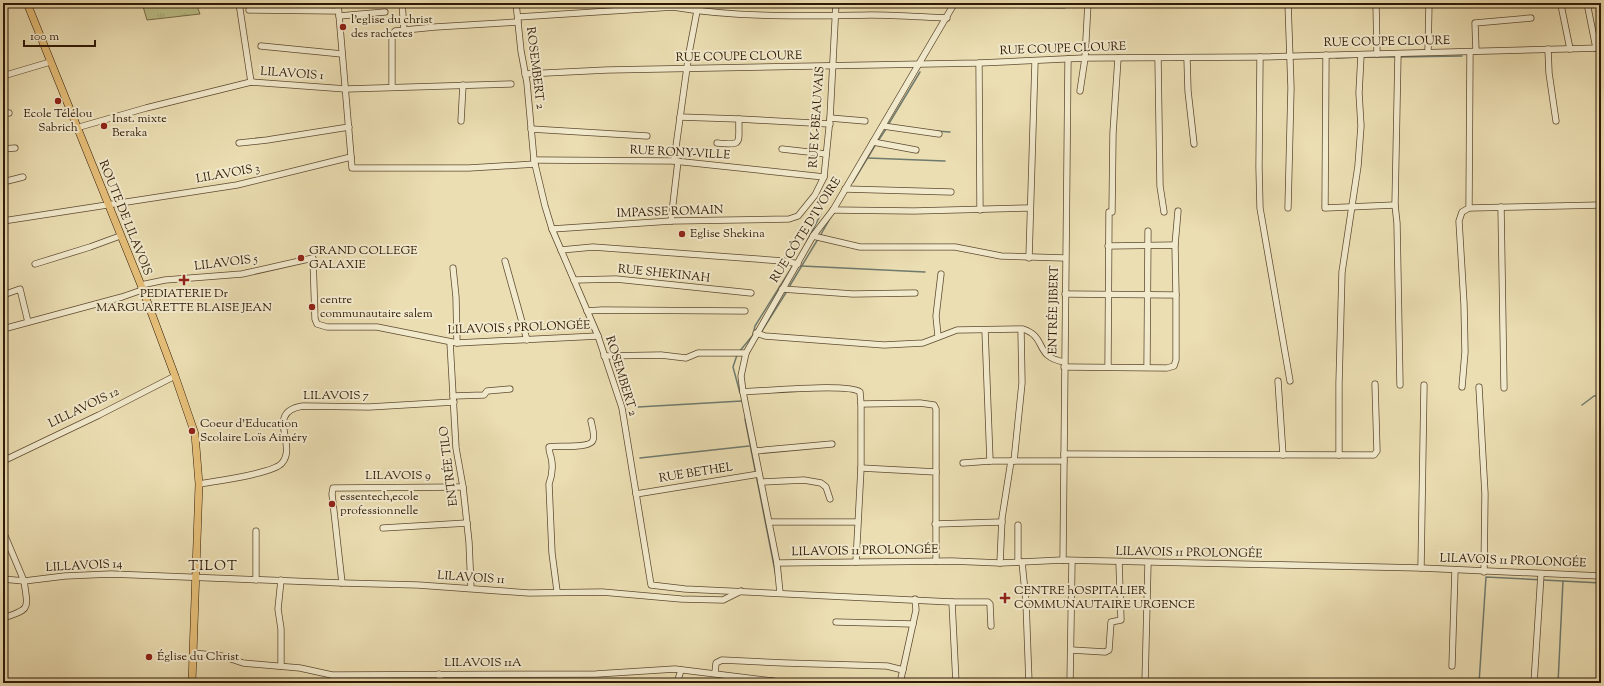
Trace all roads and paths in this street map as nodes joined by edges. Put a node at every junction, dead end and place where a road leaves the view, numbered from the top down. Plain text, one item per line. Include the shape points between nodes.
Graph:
1 (26, 3) edge
2 (239, 3) edge
3 (338, 3) edge
4 (402, 3) edge
5 (516, 3) edge
6 (836, 3) edge
7 (1088, 3) edge
8 (1288, 3) edge
9 (1376, 3) edge
10 (1429, 3) edge
11 (1587, 3) edge
12 (1064, 5) dead end
13 (1561, 5) dead end
14 (249, 10) dead end
15 (385, 12) dead end
16 (697, 12) junction
17 (339, 14) junction
18 (836, 16) junction
19 (947, 18) junction
20 (1531, 18) dead end
21 (518, 20) junction
22 (404, 30) junction
23 (261, 46) dead end
24 (1598, 48) edge
25 (1548, 49) junction
26 (1570, 49) junction
27 (1473, 51) junction
28 (1428, 52) junction
29 (342, 54) junction
30 (1377, 54) junction
31 (1398, 54) junction
32 (1326, 55) junction
33 (1361, 55) junction
34 (1290, 56) junction
35 (1260, 57) junction
36 (1085, 58) junction
37 (1118, 58) junction
38 (1158, 58) junction
39 (1188, 58) junction
40 (1068, 59) junction
41 (50, 62) junction
42 (1035, 62) junction
43 (920, 63) junction
44 (979, 63) junction
45 (833, 66) junction
46 (687, 70) junction
47 (525, 74) junction
48 (3, 76) edge
49 (251, 82) junction
50 (511, 84) dead end
51 (463, 85) junction
52 (392, 87) junction
53 (346, 89) junction
54 (1080, 91) dead end
55 (680, 117) junction
56 (739, 119) junction
57 (461, 121) dead end
58 (830, 121) junction
59 (865, 121) dead end
60 (1556, 121) dead end
61 (883, 126) junction
62 (349, 127) junction
63 (76, 128) junction
64 (531, 129) junction
65 (939, 134) dead end
66 (647, 136) dead end
67 (239, 142) dead end
68 (873, 142) junction
69 (717, 143) dead end
70 (1194, 144) dead end
71 (15, 148) dead end
72 (3, 149) edge
73 (782, 149) dead end
74 (916, 150) dead end
75 (826, 154) junction
76 (351, 158) junction
77 (676, 161) junction
78 (534, 162) junction
79 (23, 177) dead end
80 (824, 177) junction
81 (3, 182) edge
82 (845, 189) junction
83 (951, 192) dead end
84 (107, 204) junction
85 (1601, 204) edge
86 (1395, 205) junction
87 (1352, 206) junction
88 (1501, 207) junction
89 (1030, 208) junction
90 (1288, 208) dead end
91 (1469, 208) junction
92 (833, 210) junction
93 (980, 210) junction
94 (1178, 211) dead end
95 (1164, 212) dead end
96 (789, 220) joint
97 (3, 221) edge
98 (671, 221) junction
99 (552, 229) junction
100 (1148, 231) dead end
101 (120, 236) junction
102 (813, 236) junction
103 (1175, 245) junction
104 (1108, 246) junction
105 (1148, 246) junction
106 (561, 250) junction
107 (314, 258) joint
108 (1029, 258) junction
109 (1065, 258) junction
110 (505, 261) dead end
111 (34, 264) dead end
112 (798, 264) junction
113 (453, 268) dead end
114 (941, 274) dead end
115 (574, 280) junction
116 (141, 287) junction
117 (782, 289) junction
118 (751, 293) dead end
119 (914, 293) dead end
120 (1065, 294) junction
121 (1108, 294) junction
122 (3, 295) edge
123 (1147, 295) junction
124 (1176, 295) junction
125 (587, 311) junction
126 (745, 311) dead end
127 (28, 322) junction
128 (3, 329) edge
129 (985, 330) junction
130 (1021, 330) junction
131 (756, 333) junction
132 (598, 336) junction
133 (938, 336) junction
134 (527, 340) junction
135 (450, 342) junction
136 (458, 344) junction
137 (744, 353) junction
138 (604, 356) junction
139 (1064, 364) junction
140 (1108, 367) junction
141 (1147, 367) junction
142 (175, 376) junction
143 (1278, 381) dead end
144 (1290, 381) dead end
145 (1375, 384) dead end
146 (1400, 385) dead end
147 (1424, 385) dead end
148 (1462, 387) dead end
149 (1479, 387) dead end
150 (1504, 388) dead end
151 (510, 389) dead end
152 (743, 392) junction
153 (453, 399) junction
154 (862, 404) junction
155 (591, 421) dead end
156 (832, 444) dead end
157 (755, 451) junction
158 (1064, 454) junction
159 (1283, 455) junction
160 (1339, 455) junction
161 (3, 461) edge
162 (990, 461) junction
163 (1013, 461) junction
164 (1064, 461) junction
165 (963, 463) dead end
166 (861, 468) junction
167 (936, 472) junction
168 (759, 474) junction
169 (761, 482) junction
170 (199, 484) junction
171 (463, 487) junction
172 (636, 494) junction
173 (830, 499) dead end
174 (769, 522) junction
175 (857, 522) junction
176 (1002, 522) junction
177 (467, 523) junction
178 (935, 524) junction
179 (1018, 525) dead end
180 (383, 528) dead end
181 (3, 531) edge
182 (256, 531) dead end
183 (1063, 560) junction
184 (1072, 560) junction
185 (936, 561) junction
186 (856, 562) junction
187 (1020, 562) junction
188 (1119, 562) junction
189 (777, 563) junction
190 (1000, 563) junction
191 (1148, 563) junction
192 (1421, 568) junction
193 (1455, 570) junction
194 (1484, 572) junction
195 (1541, 574) junction
196 (197, 576) junction
197 (1601, 576) edge
198 (3, 579) edge
199 (256, 580) junction
200 (281, 580) junction
201 (24, 581) junction
202 (342, 583) junction
203 (651, 585) junction
204 (471, 588) junction
205 (557, 591) junction
206 (742, 591) junction
207 (780, 593) junction
208 (651, 596) junction
209 (915, 599) junction
210 (952, 602) junction
211 (3, 618) edge
212 (836, 622) dead end
213 (913, 624) junction
214 (991, 626) dead end
215 (1071, 650) junction
216 (194, 653) junction
217 (281, 666) junction
218 (1452, 666) dead end
219 (681, 670) junction
220 (903, 670) junction
221 (715, 673) junction
222 (439, 674) junction
223 (772, 682) edge
224 (192, 683) edge
225 (441, 683) edge
226 (677, 683) edge
227 (792, 683) edge
228 (900, 683) edge
229 (956, 683) edge
230 (1029, 683) edge
231 (1070, 683) edge
232 (1145, 683) edge
233 (1534, 683) edge

1 - 41 main road, ROUTE DE LILAVOIS
2 - 49 street
3 - 17 street
4 - 22 street
5 - 21 street, ROSEMBERT 2
6 - 18 street, RUE K-BEAUVAIS
7 - 36 street
8 - 34 street
9 - 30 street
10 - 28 street
11 - 24 street
12 - 19 street, RUE CÔTE D'IVOIRE via 954,4
13 - 26 street
14 - 17 street
15 - 17 street
16 - 18 street via 754,16
16 - 21 street via 673,7
16 - 46 street
17 - 29 street
18 - 19 street
18 - 45 street, RUE K-BEAUVAIS
19 - 43 street, RUE CÔTE D'IVOIRE
20 - 27 street via 1475,23
21 - 22 street
21 - 47 street, ROSEMBERT 2
22 - 52 street via 395,31 392,36
23 - 29 street
24 - 26 street, RUE COUPE CLOURE
25 - 26 street, RUE COUPE CLOURE
25 - 27 street, RUE COUPE CLOURE
25 - 60 street
27 - 28 street, RUE COUPE CLOURE
27 - 91 street
28 - 31 street, RUE COUPE CLOURE
29 - 53 street
30 - 31 street, RUE COUPE CLOURE
30 - 33 street, RUE COUPE CLOURE
31 - 86 street
32 - 33 street, RUE COUPE CLOURE
32 - 34 street, RUE COUPE CLOURE
32 - 87 street via 1325,208
33 - 87 street via 1361,126
34 - 35 street, RUE COUPE CLOURE
34 - 90 street
35 - 39 street, RUE COUPE CLOURE
35 - 144 street via 1260,208
36 - 37 street, RUE COUPE CLOURE
36 - 40 street, RUE COUPE CLOURE
36 - 54 street
37 - 38 street, RUE COUPE CLOURE
37 - 104 street
38 - 39 street, RUE COUPE CLOURE
38 - 95 street via 1160,186
39 - 70 street via 1188,91
40 - 42 street, RUE COUPE CLOURE
40 - 109 street, ENTRÉE JIBERT
41 - 48 street
41 - 63 main road, ROUTE DE LILAVOIS
42 - 44 street, RUE COUPE CLOURE
42 - 89 street
43 - 44 street, RUE COUPE CLOURE
43 - 45 street, RUE COUPE CLOURE
43 - 61 street, RUE CÔTE D'IVOIRE
44 - 93 street
45 - 46 street, RUE COUPE CLOURE
45 - 58 street, RUE K-BEAUVAIS
46 - 47 street, RUE COUPE CLOURE
46 - 55 street
47 - 64 street, ROSEMBERT 2
49 - 53 street, LILAVOIS 1
49 - 63 street, LILAVOIS 1
50 - 51 street, LILAVOIS 1
51 - 52 street, LILAVOIS 1
51 - 57 street
52 - 53 street, LILAVOIS 1
53 - 62 street
55 - 56 street
55 - 77 street
56 - 58 street
56 - 69 street via 737,143
58 - 59 street
58 - 75 street, RUE K-BEAUVAIS
61 - 65 street
61 - 68 street, RUE CÔTE D'IVOIRE
62 - 67 street
62 - 76 street
63 - 84 main road, ROUTE DE LILAVOIS
64 - 66 street
64 - 78 street, ROSEMBERT 2
68 - 74 street
68 - 82 street, RUE CÔTE D'IVOIRE
71 - 72 street
73 - 75 street
75 - 80 street, RUE K-BEAUVAIS
76 - 78 street, RUE RONY-VILLE via 352,168 469,168
76 - 84 street, LILAVOIS 3 via 237,185
77 - 78 street, RUE RONY-VILLE
77 - 80 street, RUE RONY-VILLE
77 - 98 street
78 - 99 street, ROSEMBERT 2
79 - 81 street
80 - 96 street, RUE K-BEAUVAIS via 815,195 798,216
82 - 83 street
82 - 92 street, RUE CÔTE D'IVOIRE
84 - 97 street, LILAVOIS 3
84 - 101 main road, ROUTE DE LILAVOIS
85 - 88 street
86 - 87 street
86 - 146 street
87 - 160 street via 1342,272
88 - 91 street
88 - 150 street
89 - 93 street
89 - 108 street
91 - 148 street via 1462,212 1458,221 1464,304 1465,352
92 - 93 street
92 - 102 street, RUE CÔTE D'IVOIRE
94 - 103 street
96 - 98 street, IMPASSE ROMAIN
98 - 99 street, IMPASSE ROMAIN
99 - 106 street, ROSEMBERT 2
100 - 105 street
101 - 111 street
101 - 116 main road, ROUTE DE LILAVOIS
102 - 108 street via 860,247 955,247 1001,256
102 - 112 street, RUE CÔTE D'IVOIRE
103 - 105 street
103 - 124 street
104 - 105 street
104 - 121 street
105 - 123 street
106 - 112 street via 600,247
106 - 115 street, ROSEMBERT 2
107 - 116 street, LILAVOIS 5 via 242,274 165,280
107 - 135 street, LILAVOIS 5 PROLONGÉE via 317,324 327,327 377,327
108 - 109 street
109 - 120 street, ENTRÉE JIBERT
110 - 134 street
112 - 117 street, RUE CÔTE D'IVOIRE
113 - 136 street
114 - 133 street via 936,316
115 - 118 street, RUE SHEKINAH via 616,279
115 - 125 street, ROSEMBERT 2
116 - 127 street, LILAVOIS 5 via 79,309
116 - 142 main road, ROUTE DE LILAVOIS
117 - 119 street via 853,294
117 - 131 street, RUE CÔTE D'IVOIRE
120 - 121 street
120 - 139 street, ENTRÉE JIBERT
121 - 123 street
121 - 140 street
122 - 127 street via 20,289
123 - 124 street
123 - 141 street
124 - 141 street via 1175,364 1167,368
125 - 126 street
125 - 132 street, ROSEMBERT 2
127 - 128 street, LILAVOIS 5
129 - 130 street
129 - 133 street via 957,330
129 - 162 street
130 - 139 street via 1031,332 1037,337 1046,355
130 - 163 street via 1022,383
131 - 133 street via 765,336 884,344 923,343
131 - 137 street, RUE CÔTE D'IVOIRE
132 - 134 street, LILAVOIS 5 PROLONGÉE
132 - 138 street, ROSEMBERT 2
134 - 136 street, LILAVOIS 5 PROLONGÉE
135 - 136 street, LILAVOIS 5 PROLONGÉE
135 - 153 street, ENTRÉE TILO
137 - 138 street via 698,353 686,358 661,355
137 - 152 street, RUE CÔTE D'IVOIRE via 741,376
138 - 172 street, ROSEMBERT 2 via 622,408
139 - 140 street
139 - 158 street, ENTRÉE JIBERT
140 - 141 street
142 - 161 street, LILLAVOIS 12
142 - 170 main road, ROUTE DE LILAVOIS via 195,434
143 - 159 street
145 - 160 street via 1376,453 1372,456
147 - 192 street
149 - 194 street via 1484,494
151 - 153 street via 487,391 484,395
152 - 154 street via 854,388 860,392
152 - 157 street, RUE CÔTE D'IVOIRE
153 - 170 street, LILAVOIS 7 via 369,407 293,407 287,411 283,419 286,444 285,459 281,465 245,477
153 - 171 street, ENTRÉE TILO via 456,448
154 - 166 street
154 - 167 street via 934,405
155 - 205 street via 594,439 592,443 549,447 552,464 549,484 550,513
156 - 157 street
157 - 168 street, RUE CÔTE D'IVOIRE
158 - 159 street
158 - 164 street, ENTRÉE JIBERT
159 - 160 street
162 - 163 street
162 - 165 street
163 - 164 street
163 - 176 street
164 - 183 street, ENTRÉE JIBERT
166 - 167 street
166 - 175 street
167 - 178 street
168 - 169 street, RUE CÔTE D'IVOIRE
168 - 172 street, RUE BETHEL
169 - 173 street via 804,480 821,483 826,487
169 - 174 street, RUE CÔTE D'IVOIRE
170 - 196 main road, ROUTE DE LILAVOIS
171 - 177 street, ENTRÉE TILO
171 - 202 street, LILAVOIS 9 via 333,488
172 - 203 street, ROSEMBERT 2
174 - 175 street
174 - 189 street, RUE CÔTE D'IVOIRE
175 - 186 street
176 - 178 street
176 - 190 street
177 - 180 street
177 - 204 street, ENTRÉE TILO
178 - 185 street
179 - 187 street
181 - 201 street
182 - 199 street
183 - 184 street, LILAVOIS 11 PROLONGÉE
183 - 187 street, LILAVOIS 11 PROLONGÉE
184 - 188 street, LILAVOIS 11 PROLONGÉE
184 - 215 street
185 - 186 street, LILAVOIS 11 PROLONGÉE
185 - 190 street, LILAVOIS 11 PROLONGÉE
186 - 189 street, LILAVOIS 11 PROLONGÉE
187 - 190 street, LILAVOIS 11 PROLONGÉE
187 - 230 street via 1026,602
188 - 191 street, LILAVOIS 11 PROLONGÉE
188 - 215 street via 1121,620 1111,622 1109,650
189 - 207 street, RUE CÔTE D'IVOIRE
191 - 192 street, LILAVOIS 11 PROLONGÉE
191 - 232 street
192 - 193 street, LILAVOIS 11 PROLONGÉE
193 - 194 street, LILAVOIS 11 PROLONGÉE
193 - 218 street
194 - 195 street, LILAVOIS 11 PROLONGÉE
195 - 197 street, LILAVOIS 11 PROLONGÉE
195 - 233 street
196 - 199 street, LILAVOIS 11
196 - 201 street, LILLAVOIS 14 via 93,574
196 - 216 main road, ROUTE DE LILAVOIS
198 - 201 street, LILLAVOIS 14
199 - 200 street, LILAVOIS 11
200 - 202 street, LILAVOIS 11
200 - 217 street via 278,609 282,629
201 - 211 street via 27,604 25,609
202 - 204 street, LILAVOIS 11
203 - 206 street
203 - 208 street, ROSEMBERT 2
204 - 205 street, LILAVOIS 11 via 529,593
205 - 208 street, LILAVOIS 11
206 - 207 street
206 - 208 street, LILAVOIS 11 via 723,600
207 - 209 street
209 - 210 street
209 - 213 street
210 - 214 street via 988,602
210 - 229 street
212 - 213 street
213 - 220 street
215 - 231 street
216 - 217 street, LILAVOIS 11A via 222,656 243,663
216 - 224 main road, ROUTE DE LILAVOIS
217 - 222 street, LILAVOIS 11A via 332,675
219 - 221 street, LILAVOIS 11A
219 - 222 street, LILAVOIS 11A via 596,674
219 - 226 street
220 - 221 street via 887,666 722,660 716,663
220 - 228 street
221 - 223 street, LILAVOIS 11A
222 - 225 street
223 - 227 street, LILAVOIS 11A

